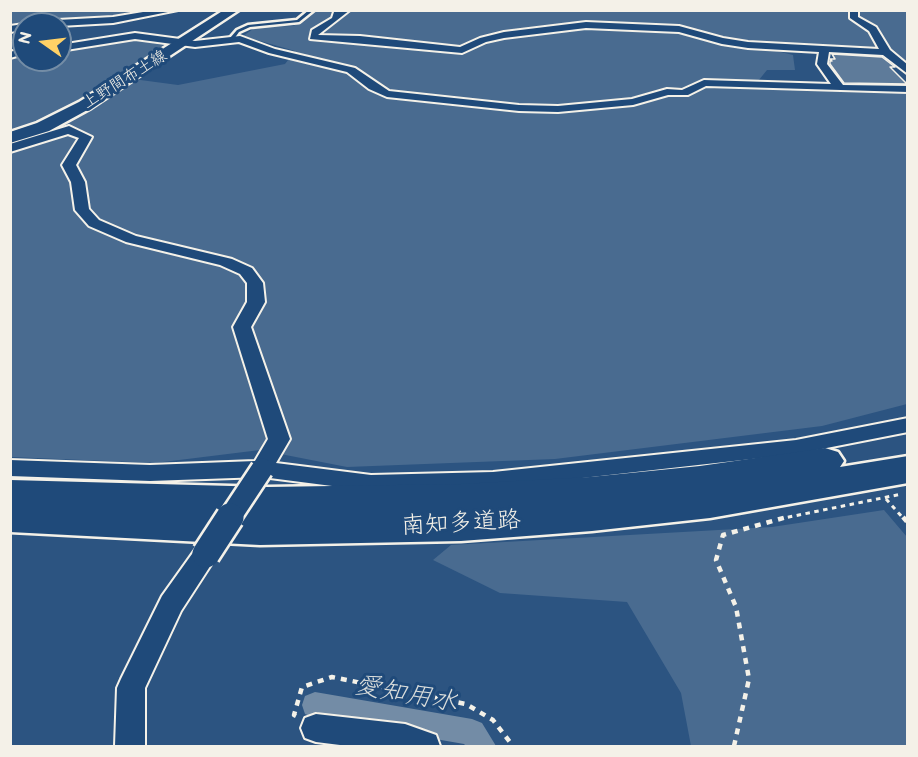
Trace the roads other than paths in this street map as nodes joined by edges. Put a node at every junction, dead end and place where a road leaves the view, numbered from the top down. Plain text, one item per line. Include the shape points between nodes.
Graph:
1 (174, 10) edge
2 (233, 10) edge
3 (312, 10) edge
4 (346, 10) edge
5 (854, 10) edge
6 (72, 22) edge
7 (232, 38) junction
8 (184, 43) junction
9 (72, 46) edge
10 (824, 49) junction
11 (886, 52) junction
12 (908, 71) edge
13 (840, 88) junction
14 (908, 89) edge
15 (10, 138) edge
16 (10, 148) edge
17 (908, 424) edge
18 (908, 446) edge
19 (10, 468) edge
20 (262, 469) junction
21 (897, 484) edge
22 (10, 494) edge
23 (10, 517) edge
24 (316, 728) road end
25 (129, 747) edge
26 (425, 747) edge

1 - 6 street
2 - 8 main road, 上野間布土線
3 - 7 lane via 298,21 249,26
4 - 10 street via 313,37 462,50 504,35 586,25 679,28 722,41
5 - 11 street via 854,18 873,30
7 - 8 street
7 - 13 street via 351,70 387,94 490,106 558,109 633,102 684,93 704,83
8 - 9 street via 135,36
8 - 15 main road, 上野間布土線 via 85,105 43,127
10 - 11 street
10 - 13 street via 822,64
11 - 12 street
13 - 14 street
16 - 20 street via 69,130 86,137 69,165 78,182 82,210 94,223 131,239 226,262 246,271 255,283 256,302 242,327 279,439
17 - 20 street via 795,447 493,480 371,483
18 - 22 highway, 南知多道路 via 700,480 461,500 268,502
19 - 20 street via 150,473
20 - 25 street, bridge via 171,604 131,688
21 - 23 highway, 南知多道路 via 592,516 461,525 260,529
24 - 26 street via 405,739

